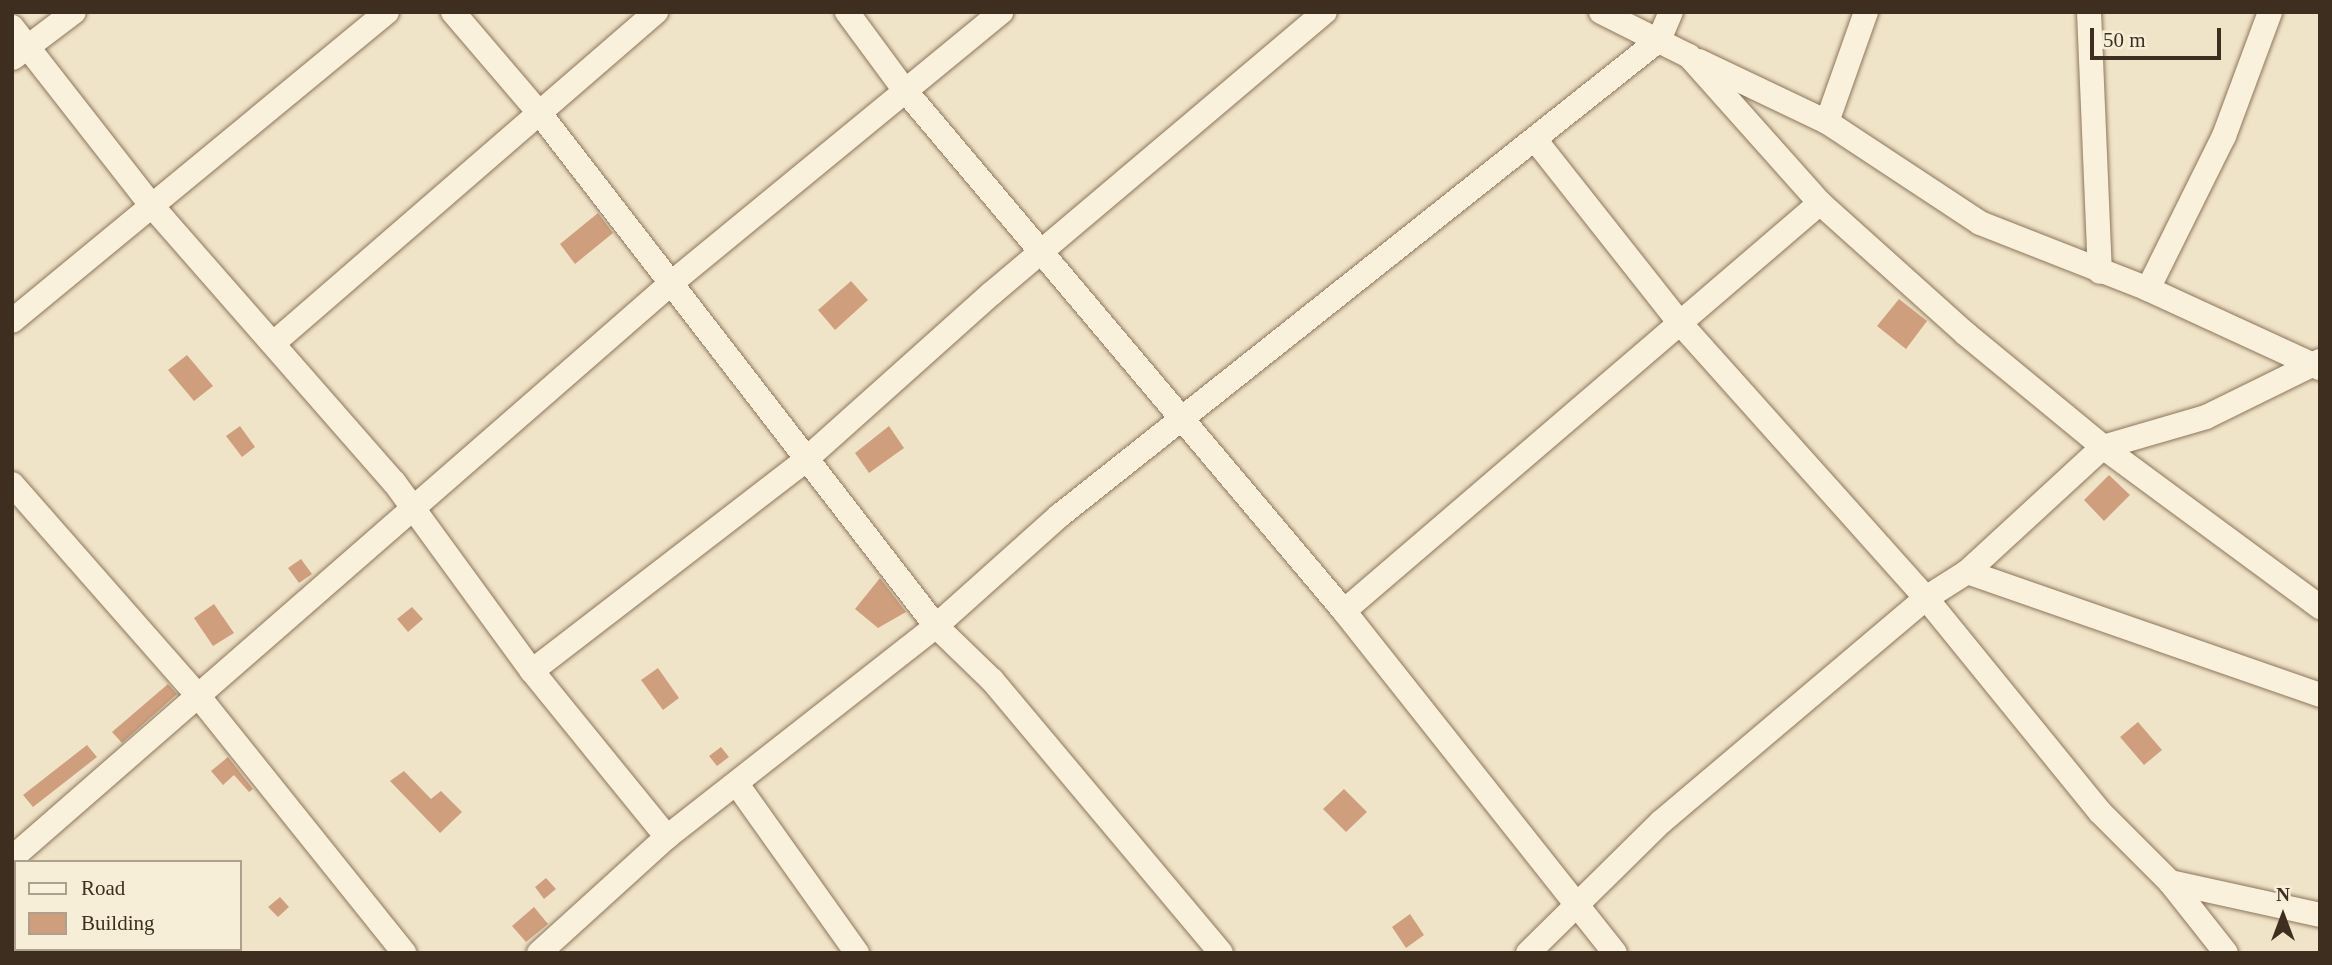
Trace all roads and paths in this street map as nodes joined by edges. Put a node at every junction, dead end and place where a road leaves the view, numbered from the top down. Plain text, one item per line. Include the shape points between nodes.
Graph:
1 (74, 12) edge
2 (387, 12) edge
3 (453, 12) edge
4 (656, 12) edge
5 (847, 12) edge
6 (1001, 12) edge
7 (1325, 12) edge
8 (1601, 12) edge
9 (1671, 12) edge
10 (1866, 12) edge
11 (2089, 12) edge
12 (2270, 12) edge
13 (12, 27) edge
14 (1659, 40) junction
15 (19, 53) edge
16 (1689, 56) junction
17 (903, 88) junction
18 (541, 115) junction
19 (1827, 122) junction
20 (1537, 142) junction
21 (1819, 203) junction
22 (152, 206) junction
23 (1043, 251) junction
24 (2100, 272) junction
25 (668, 285) junction
26 (2148, 289) junction
27 (12, 321) edge
28 (1680, 323) junction
29 (276, 341) junction
30 (2319, 365) edge
31 (1182, 422) junction
32 (2103, 446) junction
33 (803, 462) junction
34 (12, 484) edge
35 (415, 508) junction
36 (1967, 572) junction
37 (1926, 598) junction
38 (2320, 607) edge
39 (1344, 611) junction
40 (936, 626) junction
41 (532, 671) junction
42 (2320, 695) edge
43 (200, 698) junction
44 (738, 787) junction
45 (667, 837) junction
46 (12, 858) edge
47 (2170, 882) junction
48 (1576, 902) junction
49 (2320, 915) edge
50 (404, 953) edge
51 (540, 953) edge
52 (857, 953) edge
53 (1221, 953) edge
54 (1528, 953) edge
55 (1615, 953) edge
56 (2226, 953) edge

1 - 15 street
2 - 22 street
3 - 18 street
4 - 18 street
5 - 17 street
6 - 17 street
7 - 23 street
8 - 14 street
9 - 14 street
10 - 19 street
11 - 24 street
12 - 26 street via 2224,136
13 - 15 street
14 - 16 street
14 - 20 street
15 - 22 street
16 - 19 street
16 - 21 street
17 - 23 street
17 - 25 street
18 - 25 street
18 - 29 street
19 - 24 street via 1980,223
20 - 28 street
20 - 31 street
21 - 28 street
21 - 32 street
22 - 27 street
22 - 29 street
23 - 31 street
23 - 33 street
24 - 26 street
25 - 33 street
25 - 35 street
26 - 30 street
28 - 37 street
28 - 39 street
29 - 35 street
30 - 32 street via 2206,417
31 - 39 street
31 - 40 street via 1059,516
32 - 36 street
32 - 38 street
33 - 40 street
33 - 41 street
34 - 43 street
35 - 41 street
35 - 43 street
36 - 37 street
36 - 42 street
37 - 47 street via 2100,812
37 - 48 street
39 - 48 street
40 - 44 street
40 - 53 street via 992,680
41 - 45 street
43 - 46 street
43 - 50 street
44 - 45 street
44 - 52 street
45 - 51 street
47 - 49 street
47 - 56 street
48 - 54 street
48 - 55 street

